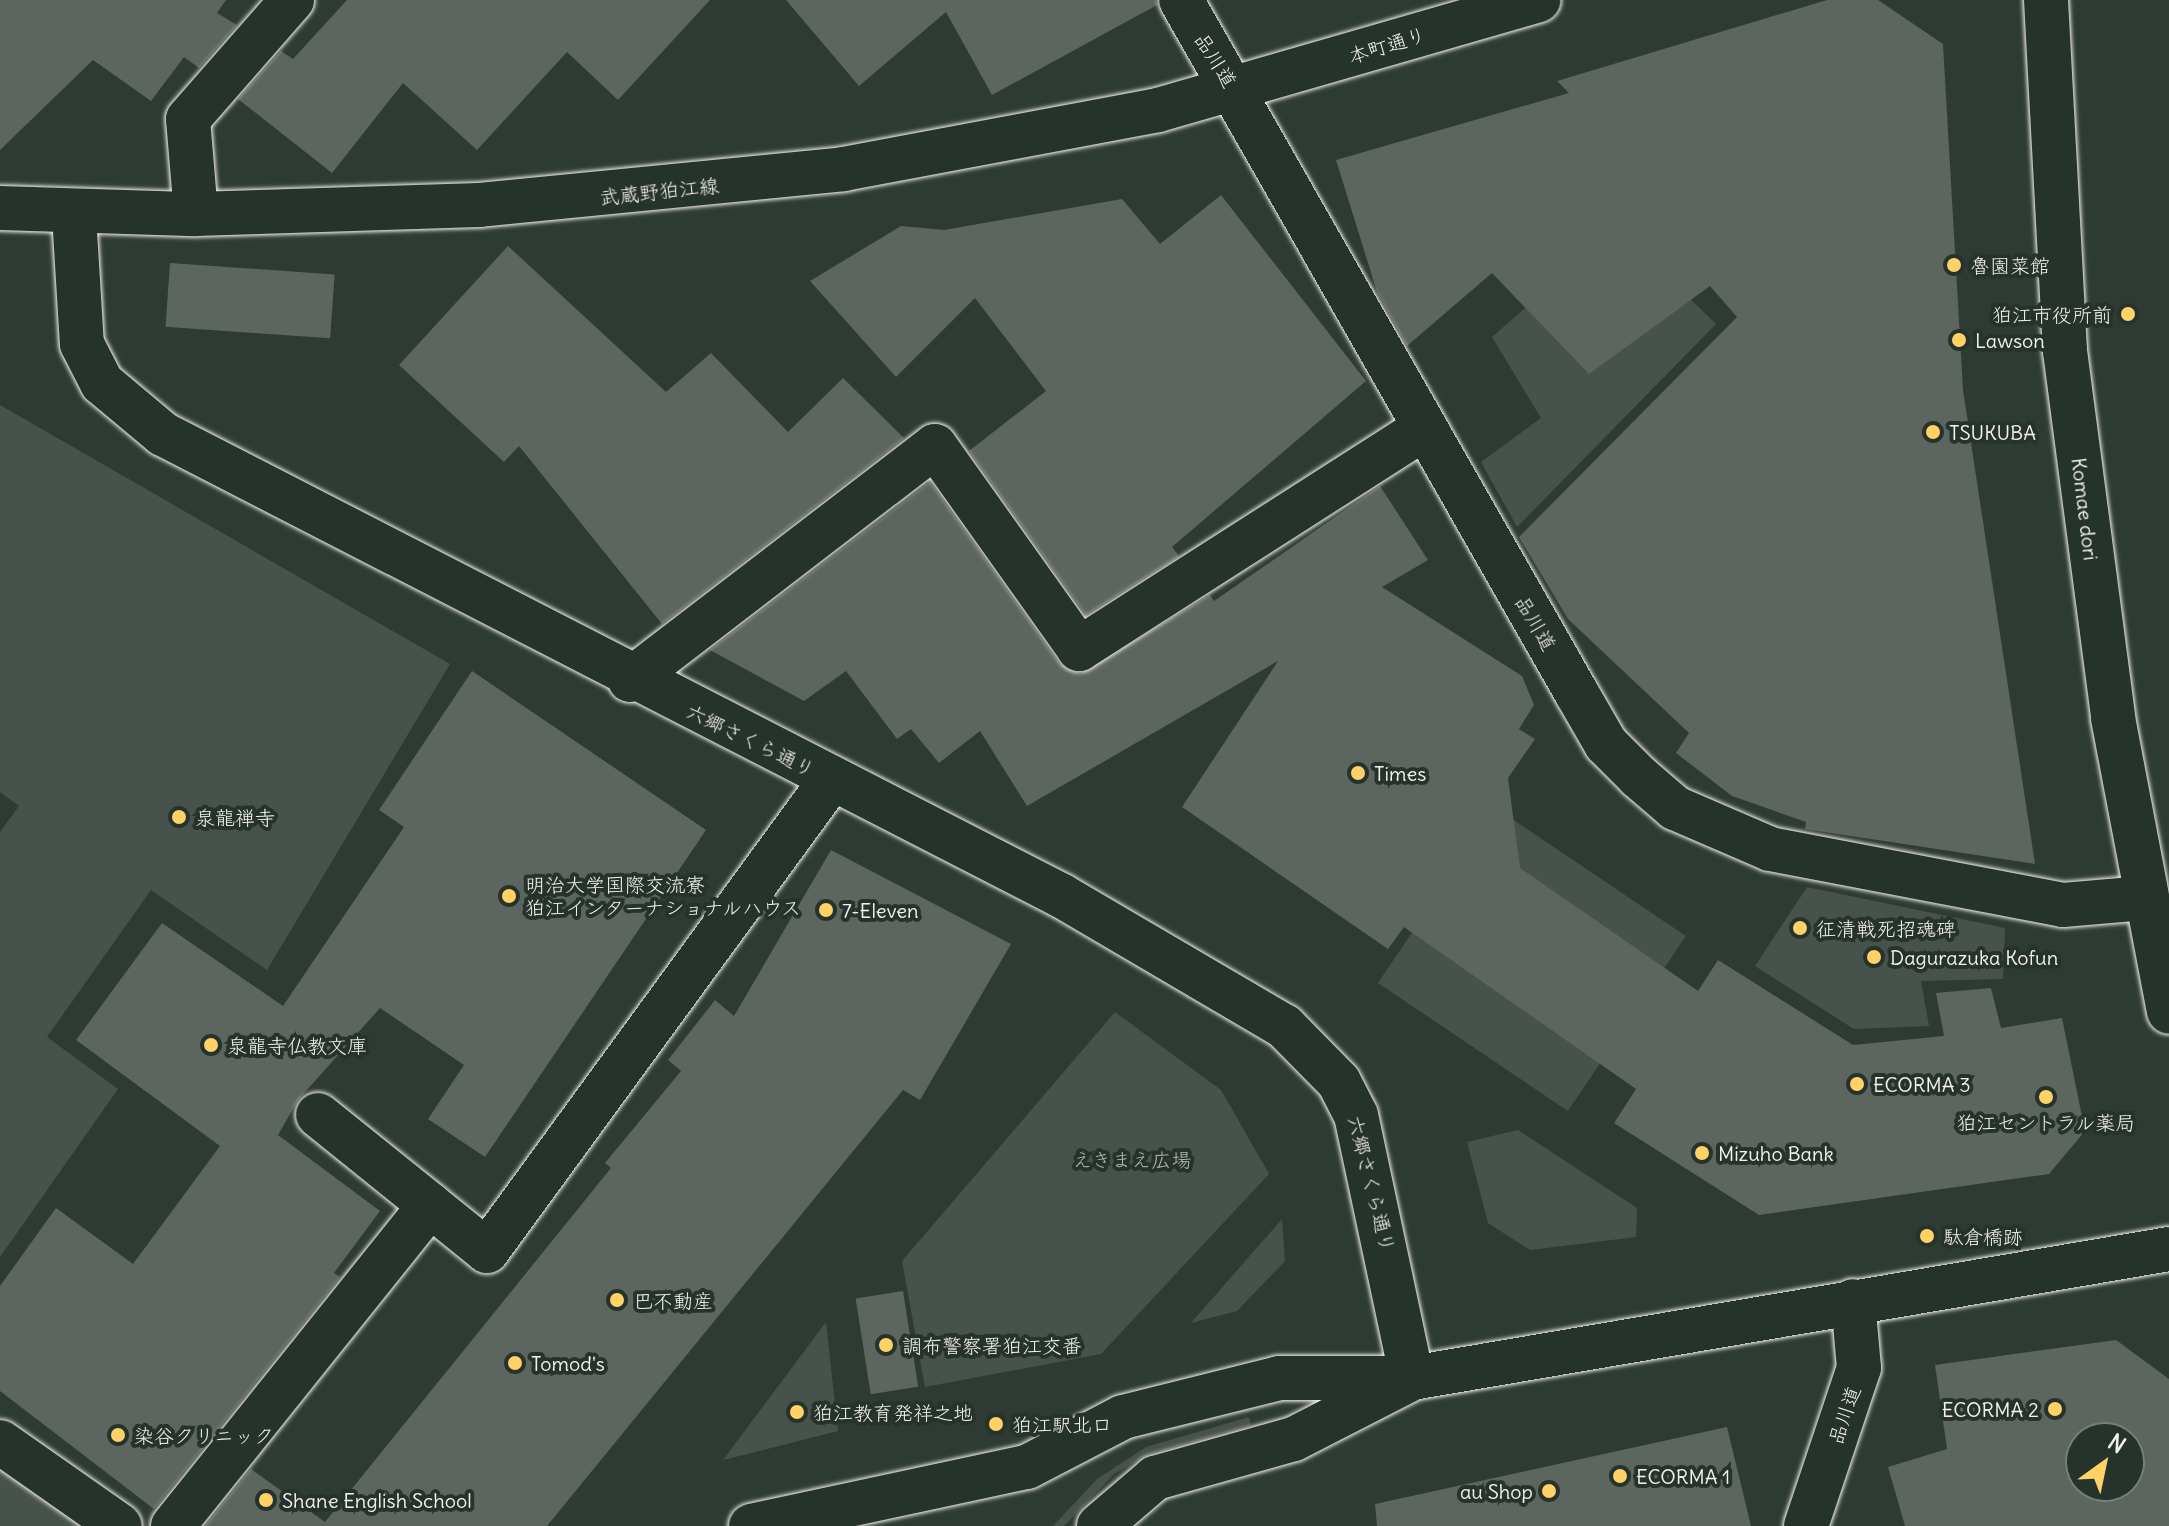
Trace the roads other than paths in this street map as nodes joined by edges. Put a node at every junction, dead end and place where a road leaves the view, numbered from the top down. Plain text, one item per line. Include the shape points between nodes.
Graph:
1 (292, 0) edge
2 (1181, 0) edge
3 (1538, 0) edge
4 (2046, 0) edge
5 (1235, 89) junction
6 (0, 208) edge
7 (196, 214) junction
8 (74, 215) junction
9 (1422, 430) junction
10 (630, 680) junction
11 (831, 780) junction
12 (2145, 898) junction
13 (2169, 1012) edge
14 (318, 1115) dead end
15 (430, 1205) junction
16 (2169, 1249) edge
17 (1853, 1301) junction
18 (1412, 1378) junction
19 (0, 1442) edge
20 (120, 1526) edge
21 (173, 1526) edge
22 (751, 1526) edge
23 (1099, 1526) edge
24 (1806, 1526) edge

1 - 7 street via 188,119
2 - 5 street, 品川道
3 - 5 street, 本町通り
4 - 12 street, Komae dori via 2065,351
5 - 7 street, 武蔵野狛江線 via 1073,127 784,177 577,200
5 - 9 street, 品川道
6 - 8 street
7 - 8 street, 武蔵野狛江線
8 - 10 street, 六郷さくら通り via 82,344 102,383 139,414 177,442
9 - 10 street via 1079,649 935,446
9 - 12 street, 品川道 via 1606,744 1675,808 1743,842 1786,852 2063,905
10 - 11 street, 六郷さくら通り
11 - 15 street via 487,1251
11 - 18 street, 六郷さくら通り via 1160,950 1256,1005 1316,1056 1353,1106 1369,1153
12 - 13 street, Komae dori
14 - 15 street
15 - 21 street
16 - 17 street
17 - 18 street
17 - 24 street, 品川道 via 1859,1368
18 - 22 street via 1279,1378 1123,1417 1027,1467
18 - 23 street via 1294,1439 1155,1478
19 - 20 street

